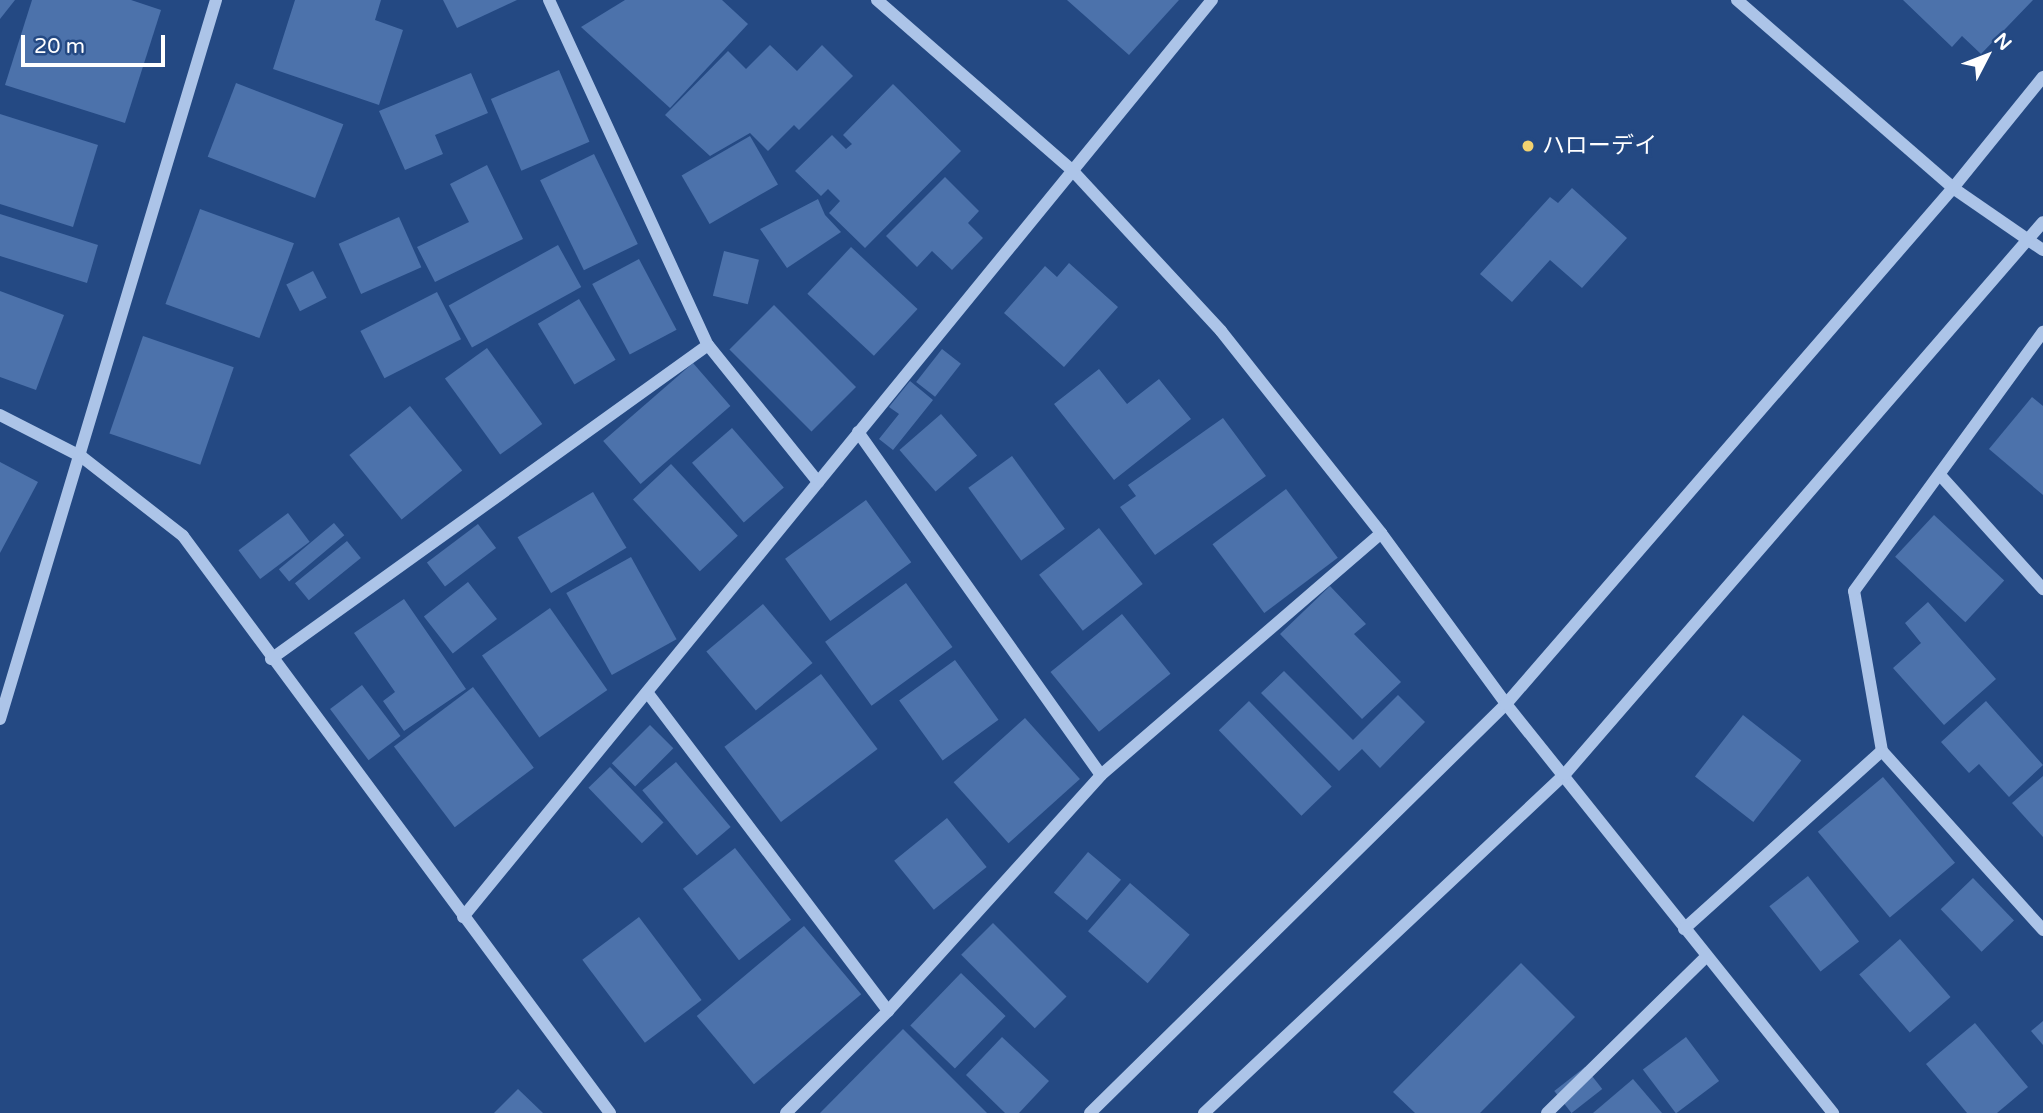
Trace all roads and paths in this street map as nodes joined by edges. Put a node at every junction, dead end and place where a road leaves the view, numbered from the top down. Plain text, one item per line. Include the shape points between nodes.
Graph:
1 (216, 0) edge
2 (549, 0) edge
3 (877, 0) edge
4 (1212, 0) edge
5 (1737, 0) edge
6 (2043, 77) edge
7 (1072, 170) junction
8 (1953, 188) junction
9 (2043, 222) edge
10 (2028, 242) junction
11 (2043, 250) edge
12 (2043, 332) edge
13 (708, 345) junction
14 (0, 415) edge
15 (858, 432) junction
16 (82, 457) junction
17 (1940, 475) junction
18 (818, 482) junction
19 (1381, 533) junction
20 (2043, 589) edge
21 (271, 659) junction
22 (647, 692) junction
23 (1506, 704) junction
24 (0, 719) edge
25 (1882, 751) junction
26 (1565, 774) junction
27 (1101, 775) junction
28 (463, 917) junction
29 (1684, 929) junction
30 (2043, 930) edge
31 (1706, 957) junction
32 (887, 1011) junction
33 (610, 1113) edge
34 (786, 1113) edge
35 (1090, 1113) edge
36 (1204, 1113) edge
37 (1547, 1113) edge
38 (1833, 1113) edge

1 - 16 street
2 - 13 street
3 - 7 street
4 - 7 street
5 - 8 street
6 - 8 street
7 - 15 street
7 - 19 street via 1221,331
8 - 10 street
8 - 23 street
9 - 10 street
10 - 11 street
10 - 26 street
12 - 17 street
13 - 18 street
13 - 21 street
14 - 16 street
15 - 18 street
15 - 27 street
16 - 21 street via 183,536
16 - 24 street
17 - 20 street
17 - 25 street via 1854,591
18 - 22 street
19 - 23 street
19 - 27 street
21 - 28 street
22 - 28 street
22 - 32 street
23 - 26 street
23 - 35 street
25 - 29 street
25 - 30 street
26 - 29 street
26 - 36 street
27 - 32 street
28 - 33 street
29 - 31 street
31 - 37 street
31 - 38 street
32 - 34 street

